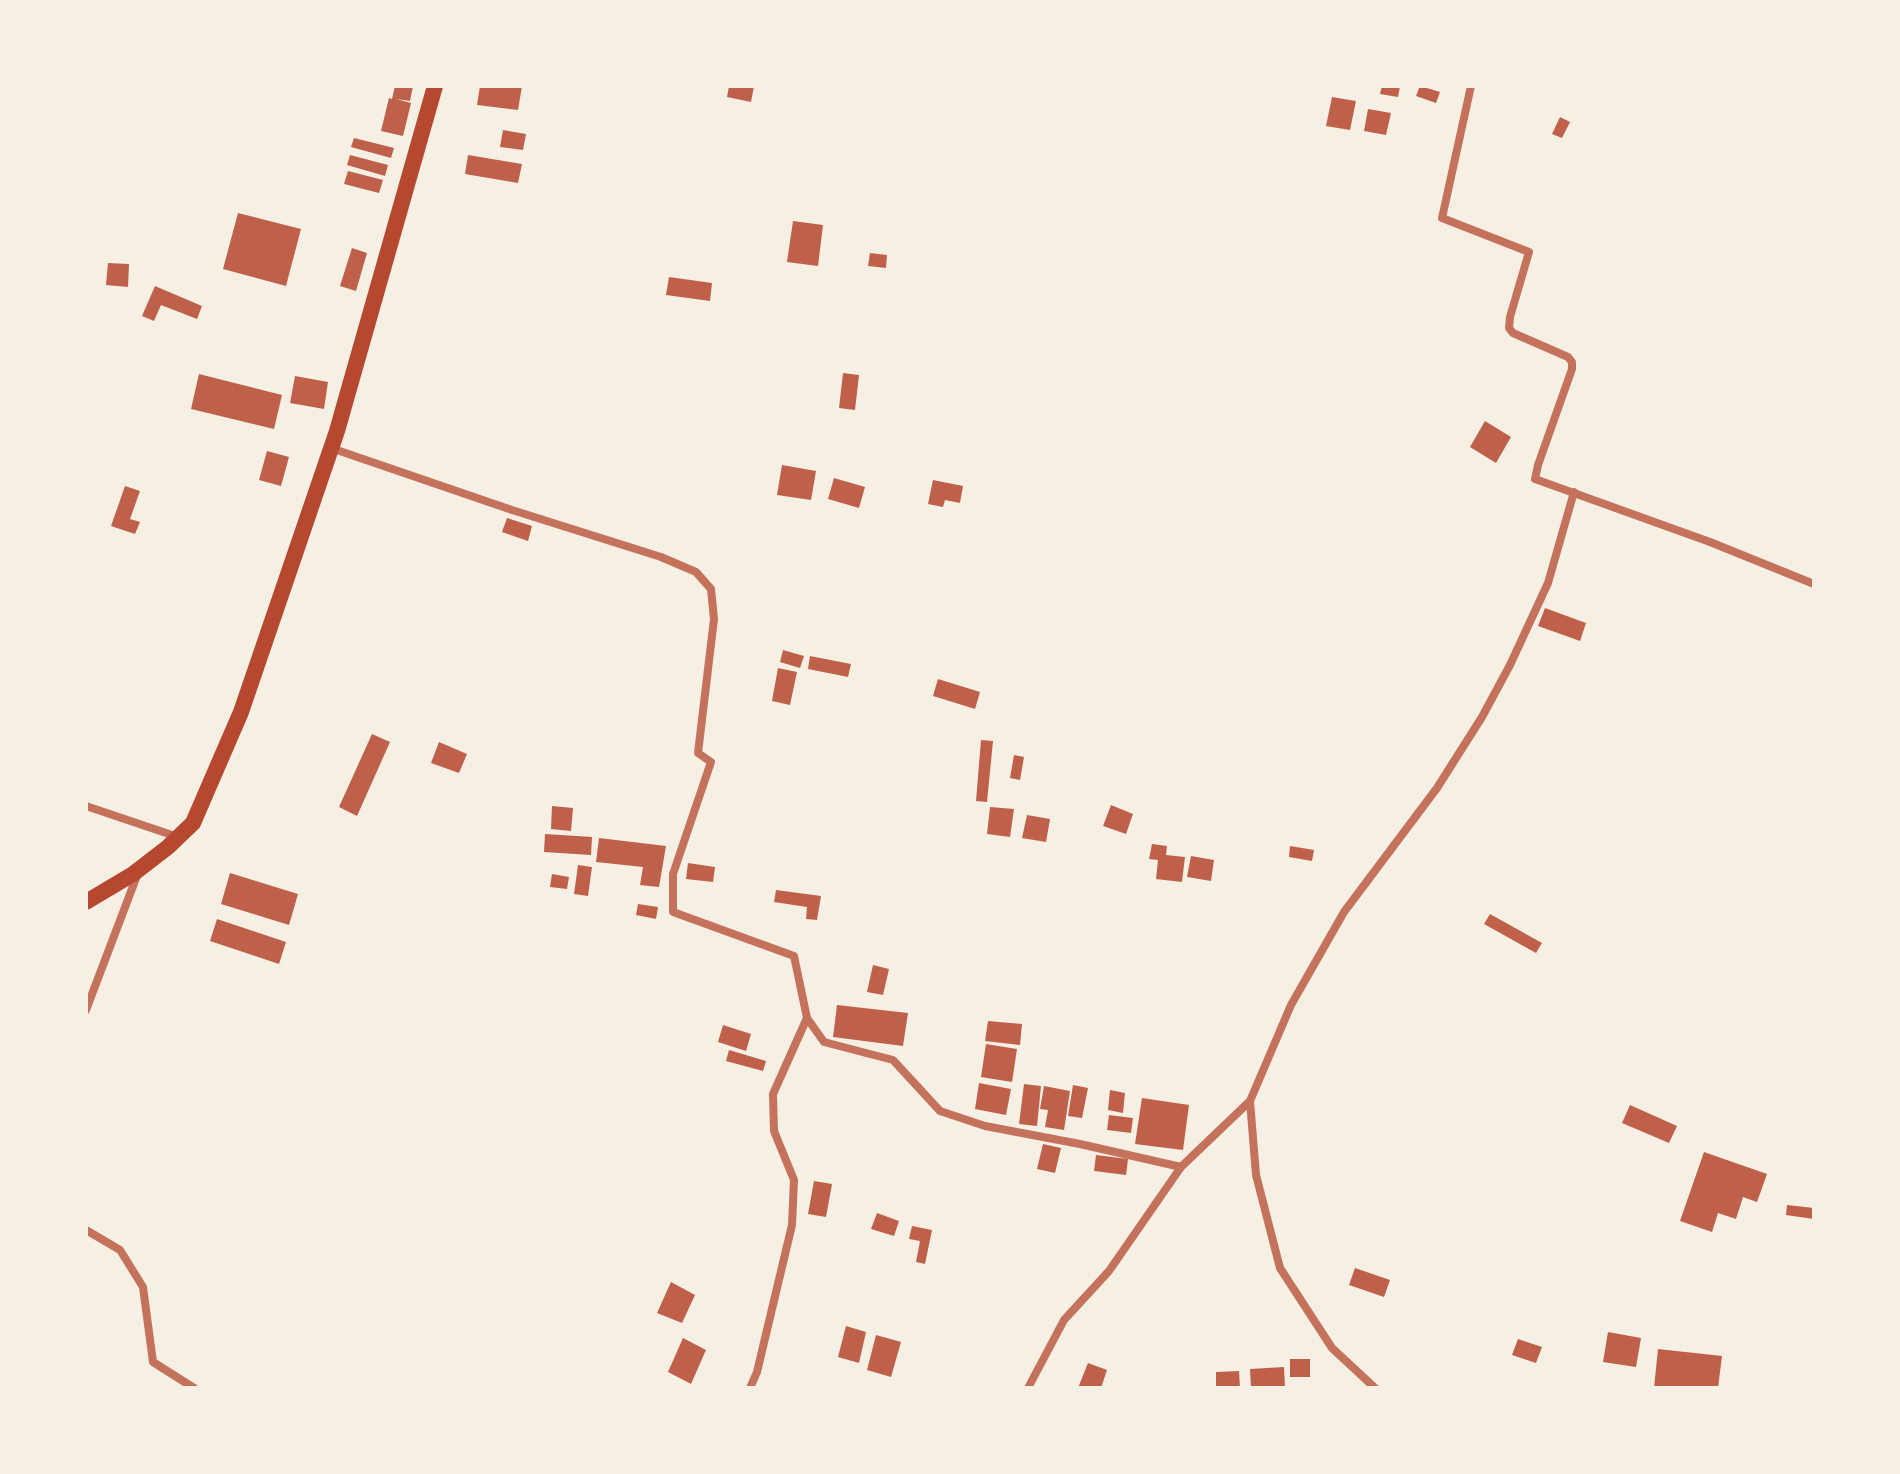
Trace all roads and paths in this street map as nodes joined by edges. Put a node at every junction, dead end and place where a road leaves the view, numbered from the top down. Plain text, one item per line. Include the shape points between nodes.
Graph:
1 (435, 86) edge
2 (1471, 86) edge
3 (331, 448) junction
4 (1574, 492) junction
5 (1814, 584) edge
6 (86, 806) edge
7 (179, 837) junction
8 (140, 868) junction
9 (86, 902) edge
10 (86, 1010) edge
11 (807, 1018) junction
12 (1250, 1101) junction
13 (1181, 1167) junction
14 (86, 1230) edge
15 (194, 1388) edge
16 (750, 1388) edge
17 (1028, 1388) edge
18 (1375, 1388) edge

1 - 3 main road
2 - 4 street via 1442,218 1529,252 1509,328 1572,362 1535,479
3 - 7 main road via 241,712 193,823
3 - 11 street via 661,557 696,572 711,589 714,619 698,753 711,762 673,874 673,912 794,956
4 - 5 street
4 - 12 street via 1548,583 1510,665 1437,788 1344,912 1291,1005
6 - 7 street
7 - 8 main road
8 - 9 main road
8 - 10 street
11 - 13 street via 824,1042 893,1060 940,1111 985,1126
11 - 16 street via 773,1094 774,1131 794,1180 792,1225
12 - 13 street
12 - 18 street via 1256,1175 1280,1268 1332,1348
13 - 17 street via 1109,1271 1064,1320
14 - 15 street via 120,1250 143,1287 153,1362

